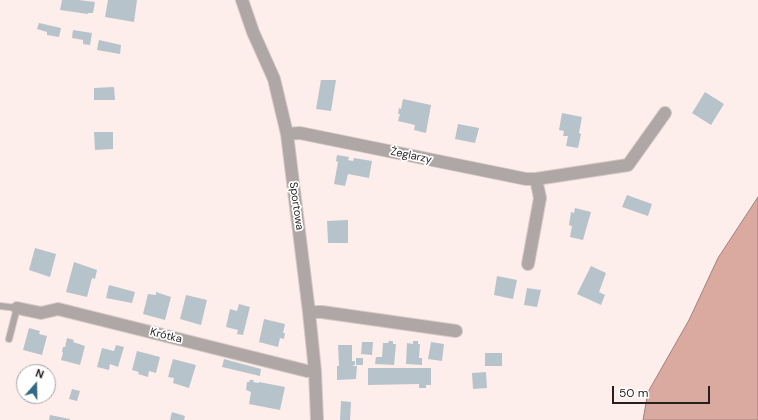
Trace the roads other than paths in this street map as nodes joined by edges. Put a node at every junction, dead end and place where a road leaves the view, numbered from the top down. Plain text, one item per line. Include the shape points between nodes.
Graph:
1 (242, 0) edge
2 (665, 113) dead end
3 (286, 134) junction
4 (536, 179) junction
5 (528, 264) dead end
6 (0, 306) edge
7 (17, 308) junction
8 (309, 312) junction
9 (456, 331) dead end
10 (9, 339) dead end
11 (315, 371) junction
12 (317, 420) edge

1 - 3 street, Sportowa via 274,79
2 - 4 street, Żeglarzy via 628,166
3 - 4 street, Żeglarzy via 300,133
3 - 8 street, Sportowa
4 - 5 street via 540,198
6 - 7 lane
7 - 10 lane
7 - 11 street, Krótka via 41,313 58,309
8 - 9 street
8 - 11 street, Sportowa
11 - 12 street, Sportowa

